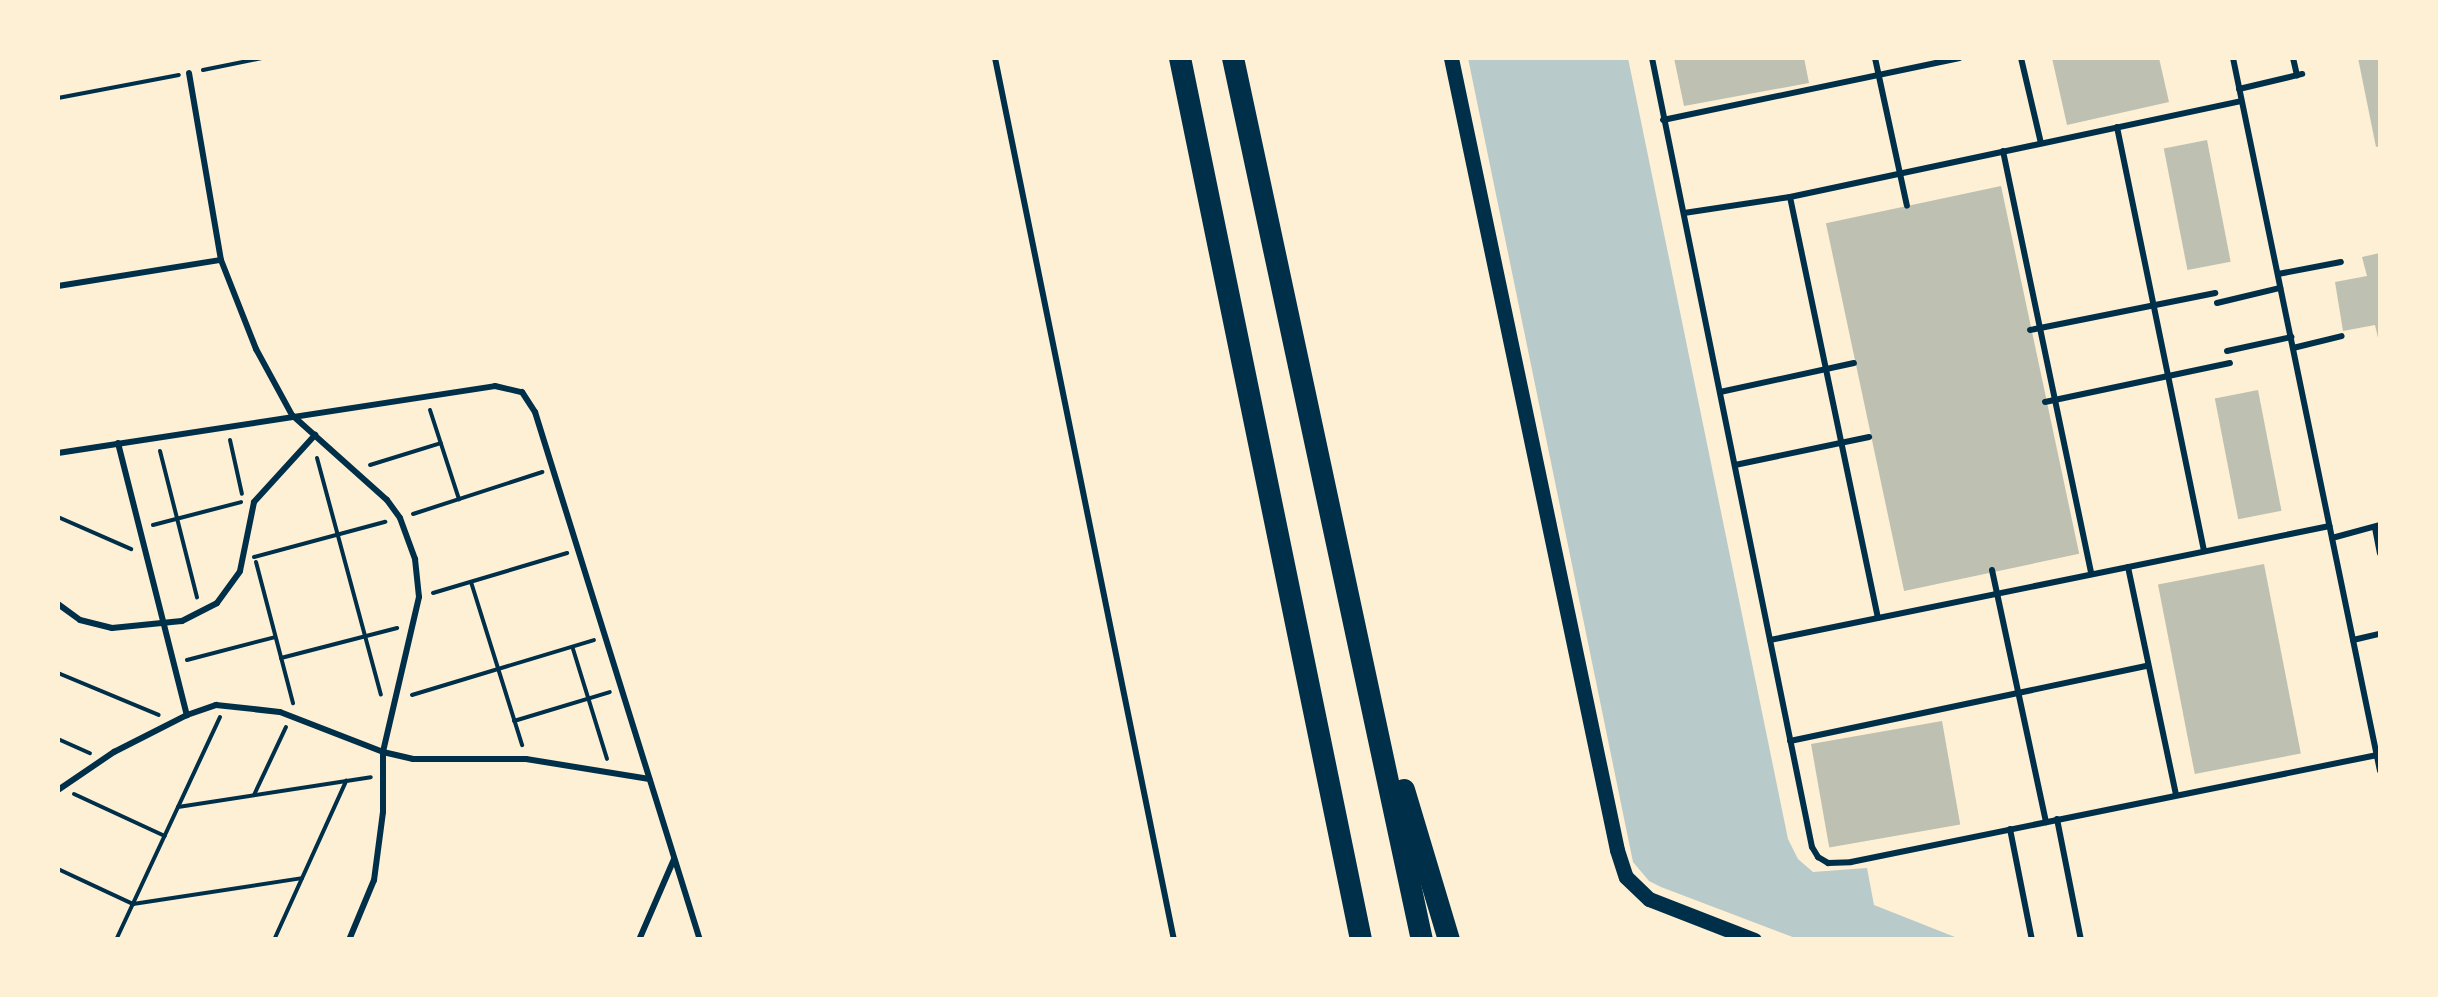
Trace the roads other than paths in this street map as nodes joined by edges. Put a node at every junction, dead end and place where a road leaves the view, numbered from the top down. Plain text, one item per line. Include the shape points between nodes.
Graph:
1 (995, 58) edge
2 (1180, 58) edge
3 (1234, 58) edge
4 (1451, 58) edge
5 (1652, 58) edge
6 (1875, 58) edge
7 (1960, 58) edge
8 (2021, 58) edge
9 (2232, 58) edge
10 (2293, 58) edge
11 (189, 73) road end
12 (1879, 74) junction
13 (2239, 89) junction
14 (2242, 101) junction
15 (1663, 120) junction
16 (2117, 127) junction
17 (2041, 143) junction
18 (2003, 151) junction
19 (1900, 174) junction
20 (1790, 197) junction
21 (1907, 206) dead end
22 (1684, 214) junction
23 (220, 260) junction
24 (2341, 262) dead end
25 (2278, 274) junction
26 (58, 286) edge
27 (2280, 288) junction
28 (2215, 293) dead end
29 (2217, 302) dead end
30 (2154, 305) junction
31 (2041, 328) junction
32 (2030, 330) dead end
33 (2342, 336) dead end
34 (2291, 337) junction
35 (2292, 348) junction
36 (2227, 350) dead end
37 (2230, 363) dead end
38 (1854, 364) dead end
39 (1826, 370) junction
40 (2168, 376) junction
41 (1720, 392) junction
42 (2056, 400) junction
43 (2045, 402) dead end
44 (292, 415) junction
45 (1870, 437) dead end
46 (319, 438) junction
47 (1842, 442) junction
48 (118, 444) junction
49 (58, 453) edge
50 (1735, 465) junction
51 (2330, 526) junction
52 (2378, 527) edge
53 (2332, 538) junction
54 (2204, 551) junction
55 (2380, 554) edge
56 (2128, 566) junction
57 (1992, 570) dead end
58 (2092, 574) junction
59 (1997, 594) junction
60 (58, 604) edge
61 (1878, 618) junction
62 (162, 625) junction
63 (2380, 634) edge
64 (1770, 640) junction
65 (2353, 640) junction
66 (2147, 666) junction
67 (2016, 692) junction
68 (1372, 694) junction
69 (186, 715) junction
70 (1790, 741) junction
71 (383, 752) junction
72 (2377, 755) junction
73 (2380, 771) edge
74 (648, 779) junction
75 (59, 789) edge
76 (2176, 795) junction
77 (2057, 820) junction
78 (2046, 822) junction
79 (2010, 829) junction
80 (674, 859) junction
81 (349, 940) edge
82 (639, 940) edge
83 (700, 940) edge
84 (1174, 940) edge
85 (1359, 940) edge
86 (1422, 940) edge
87 (1450, 940) edge
88 (1754, 940) edge
89 (2032, 940) edge
90 (2081, 940) edge

1 - 84 lane
2 - 85 highway
3 - 68 highway
4 - 88 street via 1626,877 1649,899
5 - 15 lane
6 - 12 lane
7 - 12 lane
8 - 17 lane
9 - 13 lane
10 - 13 lane via 2300,75
11 - 23 lane
12 - 15 lane
12 - 19 lane
13 - 14 lane
14 - 16 lane
14 - 25 lane
15 - 22 lane
16 - 17 lane
16 - 30 lane
17 - 18 lane
18 - 19 lane
18 - 31 lane
19 - 20 lane
19 - 21 lane
20 - 22 lane
20 - 39 lane
22 - 41 lane
23 - 26 lane
23 - 44 lane
24 - 25 lane
25 - 27 lane
27 - 29 lane
27 - 34 lane
28 - 30 lane
30 - 31 lane
30 - 40 lane
31 - 32 lane
31 - 42 lane
33 - 35 lane
34 - 35 lane
34 - 36 lane
35 - 51 lane
37 - 40 lane
38 - 39 lane
39 - 41 lane
39 - 47 lane
40 - 42 lane
40 - 54 lane
41 - 50 lane
42 - 43 lane
42 - 58 lane
44 - 46 lane
44 - 48 lane
44 - 74 lane via 495,386 522,392 535,412
45 - 47 lane
46 - 62 lane via 260,491 240,571 217,604
46 - 71 lane via 400,518 415,559 414,624
47 - 50 lane
47 - 61 lane
48 - 49 lane
48 - 62 lane
50 - 64 lane
51 - 53 lane
51 - 54 lane
52 - 53 lane
52 - 55 lane
53 - 65 lane
54 - 56 lane
56 - 58 lane
56 - 66 lane
57 - 59 lane
58 - 59 lane
59 - 61 lane
59 - 67 lane
60 - 62 lane via 97,626
61 - 64 lane
62 - 69 lane
63 - 65 lane
64 - 70 lane
65 - 72 lane
66 - 67 lane
66 - 76 lane
67 - 70 lane
67 - 78 lane
68 - 86 highway
68 - 87 highway
69 - 71 lane via 226,705 294,716
69 - 75 lane
70 - 79 lane via 1812,847 1828,863
71 - 74 lane via 413,759 526,758
71 - 81 lane via 374,880
72 - 73 lane
72 - 76 lane
74 - 80 lane
76 - 77 lane
77 - 78 lane
77 - 90 lane
78 - 79 lane
79 - 89 lane
80 - 82 lane
80 - 83 lane

